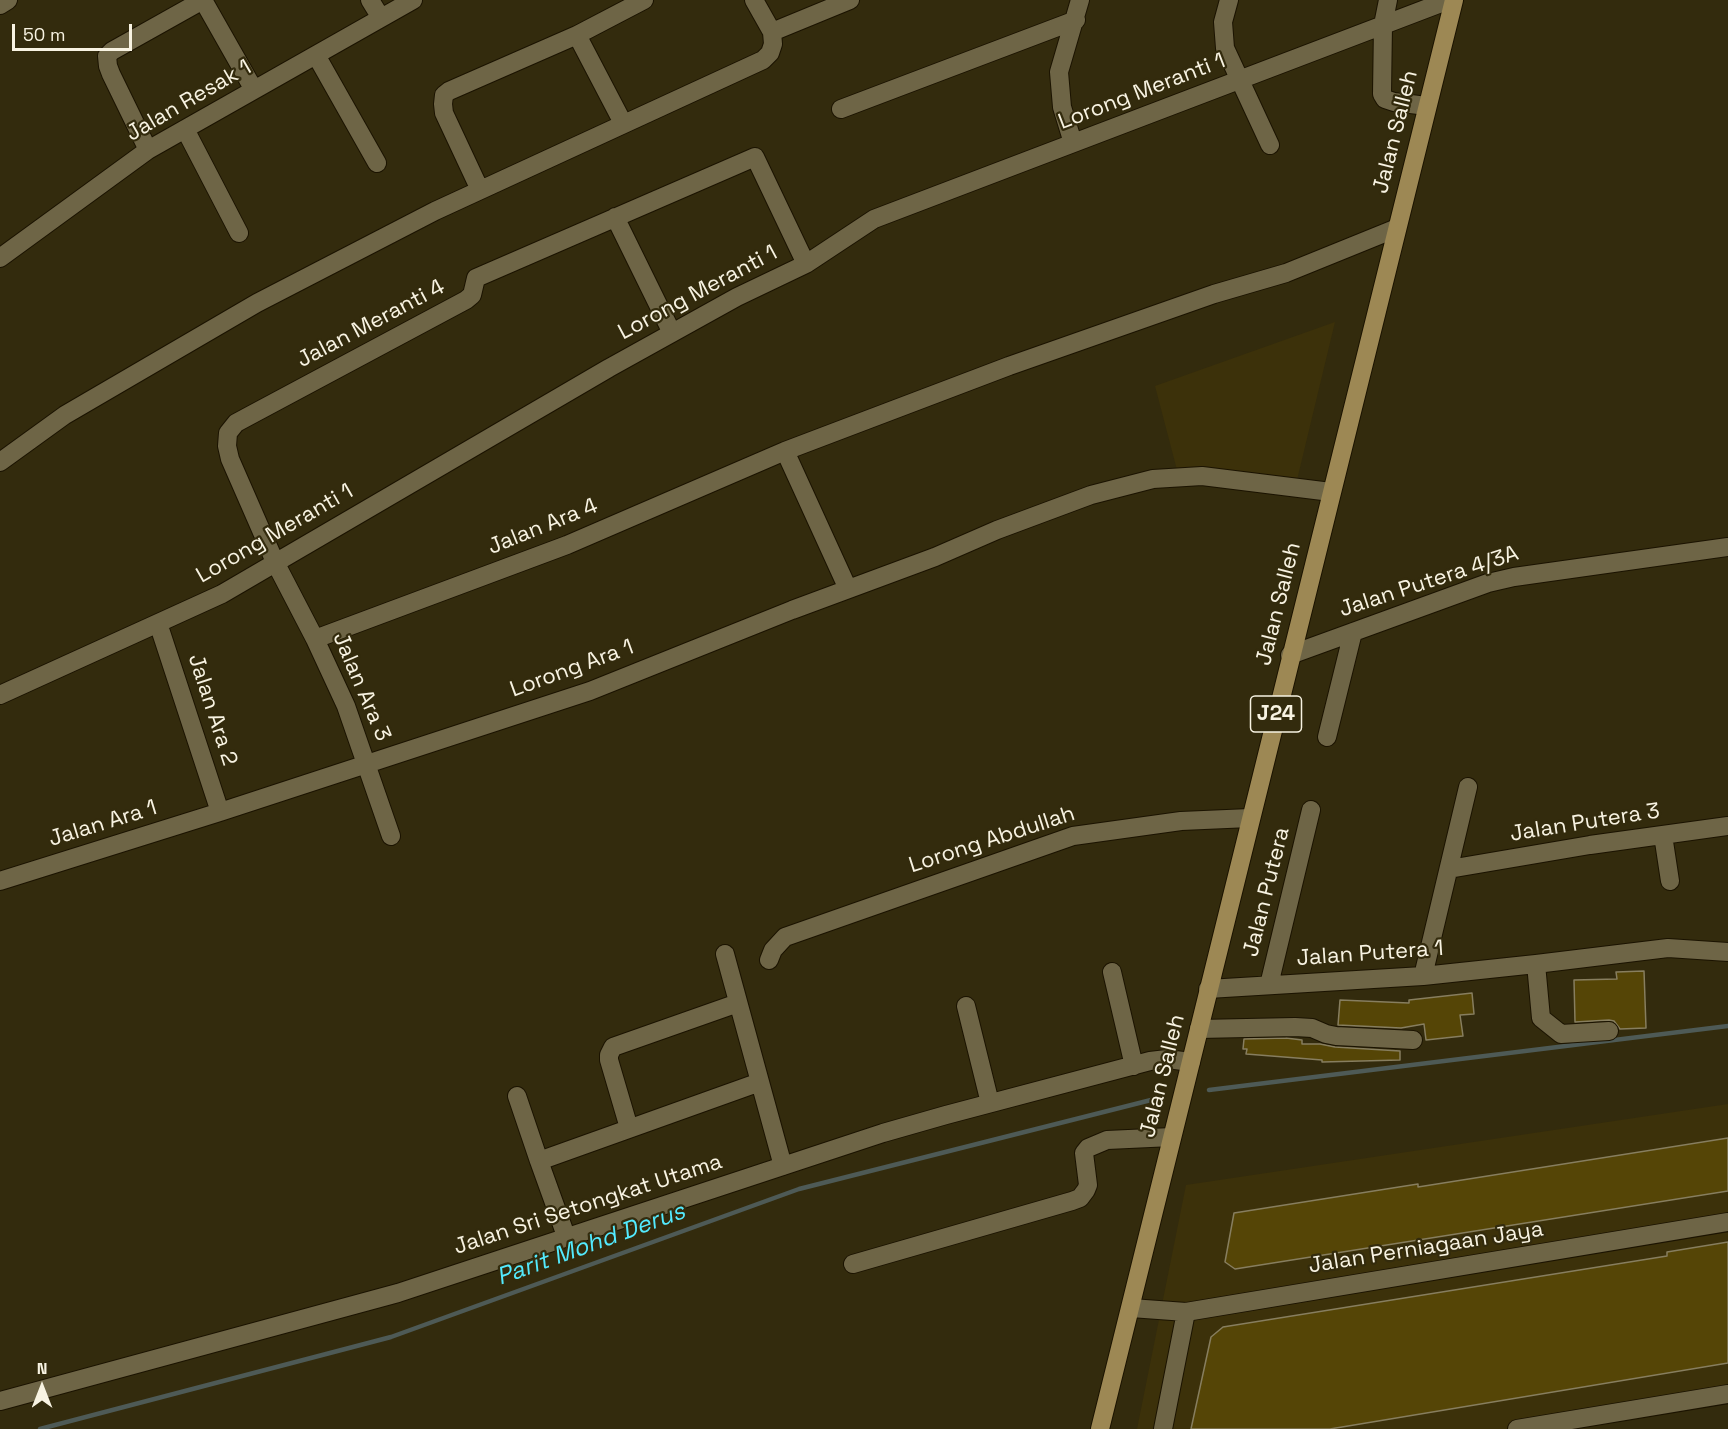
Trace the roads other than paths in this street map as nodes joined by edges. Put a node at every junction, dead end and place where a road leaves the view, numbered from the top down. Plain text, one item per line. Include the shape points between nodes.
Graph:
1 (8, 0) edge
2 (203, 0) edge
3 (370, 0) edge
4 (413, 0) edge
5 (644, 0) edge
6 (754, 0) edge
7 (850, 0) edge
8 (1080, 0) edge
9 (1229, 0) edge
10 (1388, 0) edge
11 (1449, 0) edge
12 (1454, 0) edge
13 (0, 5) edge
14 (381, 18) junction
15 (1076, 20) junction
16 (1383, 25) junction
17 (772, 32) junction
18 (577, 35) junction
19 (316, 55) junction
20 (1239, 80) junction
21 (254, 90) junction
22 (1427, 106) junction
23 (841, 108) dead end
24 (623, 123) junction
25 (185, 129) junction
26 (1073, 143) junction
27 (1270, 145) dead end
28 (148, 150) junction
29 (376, 164) dead end
30 (480, 190) junction
31 (615, 217) junction
32 (1397, 228) junction
33 (239, 232) dead end
34 (0, 258) edge
35 (806, 264) junction
36 (672, 333) junction
37 (785, 451) junction
38 (0, 462) edge
39 (1331, 492) junction
40 (1728, 547) edge
41 (275, 562) junction
42 (848, 589) junction
43 (158, 623) junction
44 (1353, 632) junction
45 (315, 639) junction
46 (1290, 655) junction
47 (0, 695) edge
48 (1327, 737) dead end
49 (367, 763) junction
50 (1468, 787) dead end
51 (1311, 810) dead end
52 (220, 812) junction
53 (1250, 818) junction
54 (1728, 826) edge
55 (1663, 834) junction
56 (391, 836) dead end
57 (1449, 869) junction
58 (0, 881) edge
59 (1670, 881) dead end
60 (1728, 951) edge
61 (725, 954) dead end
62 (769, 960) dead end
63 (1536, 964) junction
64 (1112, 972) dead end
65 (1424, 976) junction
66 (1269, 985) junction
67 (1208, 989) junction
68 (738, 1003) junction
69 (966, 1006) dead end
70 (1199, 1029) junction
71 (1609, 1031) dead end
72 (1413, 1040) dead end
73 (1191, 1062) junction
74 (1134, 1066) junction
75 (760, 1082) junction
76 (518, 1096) dead end
77 (990, 1104) junction
78 (629, 1128) junction
79 (1173, 1137) junction
80 (539, 1161) junction
81 (783, 1166) junction
82 (1728, 1222) edge
83 (566, 1236) junction
84 (852, 1264) dead end
85 (1131, 1308) junction
86 (1186, 1312) junction
87 (1728, 1394) edge
88 (0, 1401) edge
89 (1100, 1429) edge
90 (1163, 1429) edge
91 (1517, 1429) edge

1 - 13 street
2 - 21 street
2 - 28 street via 107,56 111,74
3 - 14 street
4 - 14 street, Jalan Resak 1
5 - 18 street
6 - 17 street
7 - 17 street
8 - 15 street
9 - 20 street via 1223,22 1225,48
10 - 16 street
11 - 16 street, Lorong Meranti 1
12 - 22 main road, Jalan Salleh / J24
14 - 19 street, Jalan Resak 1
15 - 23 street
15 - 26 street via 1059,72 1062,107
16 - 20 street, Lorong Meranti 1
16 - 22 street via 1382,94 1394,102
17 - 24 street via 773,44 763,60
18 - 24 street
18 - 30 street via 444,95 444,113
19 - 21 street, Jalan Resak 1
19 - 29 street
20 - 26 street, Lorong Meranti 1
20 - 27 street
21 - 25 street, Jalan Resak 1
22 - 32 main road, Jalan Salleh / J24
24 - 30 street
25 - 28 street, Jalan Resak 1
25 - 33 street
26 - 35 street, Lorong Meranti 1 via 874,219
28 - 34 street, Jalan Resak 1
30 - 38 street via 256,303 65,415
31 - 35 street, Jalan Meranti 4 via 755,157
31 - 36 street
31 - 41 street, Jalan Meranti 4 via 476,278 472,295 466,300 236,423 228,433 230,459
32 - 37 street, Jalan Ara 4 via 1286,273 1020,362
32 - 39 main road, Jalan Salleh / J24
35 - 36 street, Lorong Meranti 1
36 - 41 street, Lorong Meranti 1
37 - 42 street
37 - 45 street, Jalan Ara 4 via 567,545
39 - 42 street, Lorong Ara 1 via 1202,476 1153,479 1091,495
39 - 46 main road, Jalan Salleh / J24
40 - 44 street, Jalan Putera 4/3A via 1514,576
41 - 43 street, Lorong Meranti 1 via 222,594
41 - 45 street, Jalan Ara 3
42 - 49 street, Lorong Ara 1 via 590,691
43 - 47 street, Lorong Meranti 1
43 - 52 street, Jalan Ara 2
44 - 46 street, Jalan Putera 4/3A
44 - 48 street
45 - 49 street, Jalan Ara 3
46 - 53 main road, Jalan Salleh / J24
49 - 52 street, Lorong Ara 1
49 - 56 street, Jalan Ara 3
50 - 57 street
51 - 66 street, Jalan Putera
52 - 58 street, Jalan Ara 1
53 - 62 street, Lorong Abdullah via 1181,821 1073,836 785,937
53 - 67 main road, Jalan Salleh / J24
54 - 55 street, Jalan Putera 3
55 - 57 street, Jalan Putera 3
55 - 59 street
57 - 65 street
60 - 63 street, Jalan Putera 1 via 1668,948
61 - 68 street
63 - 65 street, Jalan Putera 1
63 - 71 street via 1541,1018 1562,1034
64 - 74 street
65 - 66 street, Jalan Putera 1
66 - 67 street, Jalan Putera 1
67 - 70 main road, Jalan Salleh / J24
68 - 75 street
68 - 78 street via 613,1047 609,1060
69 - 77 street
70 - 72 street via 1295,1027 1336,1036
70 - 73 main road, Jalan Salleh / J24
73 - 74 street, Jalan Sri Setongkat Utama via 1167,1059
73 - 79 main road, Jalan Salleh / J24
74 - 77 street, Jalan Sri Setongkat Utama
75 - 78 street
75 - 81 street
76 - 80 street
77 - 81 street, Jalan Sri Setongkat Utama
78 - 80 street
79 - 84 street via 1107,1140 1088,1148 1084,1153 1088,1185 1080,1198
79 - 85 main road, Jalan Salleh / J24
80 - 83 street
81 - 83 street, Jalan Sri Setongkat Utama
82 - 86 street, Jalan Perniagaan Jaya
83 - 88 street, Jalan Sri Setongkat Utama via 398,1293
85 - 86 street, Jalan Perniagaan Jaya
85 - 89 main road, Jalan Salleh / J24
86 - 90 street
87 - 91 street

